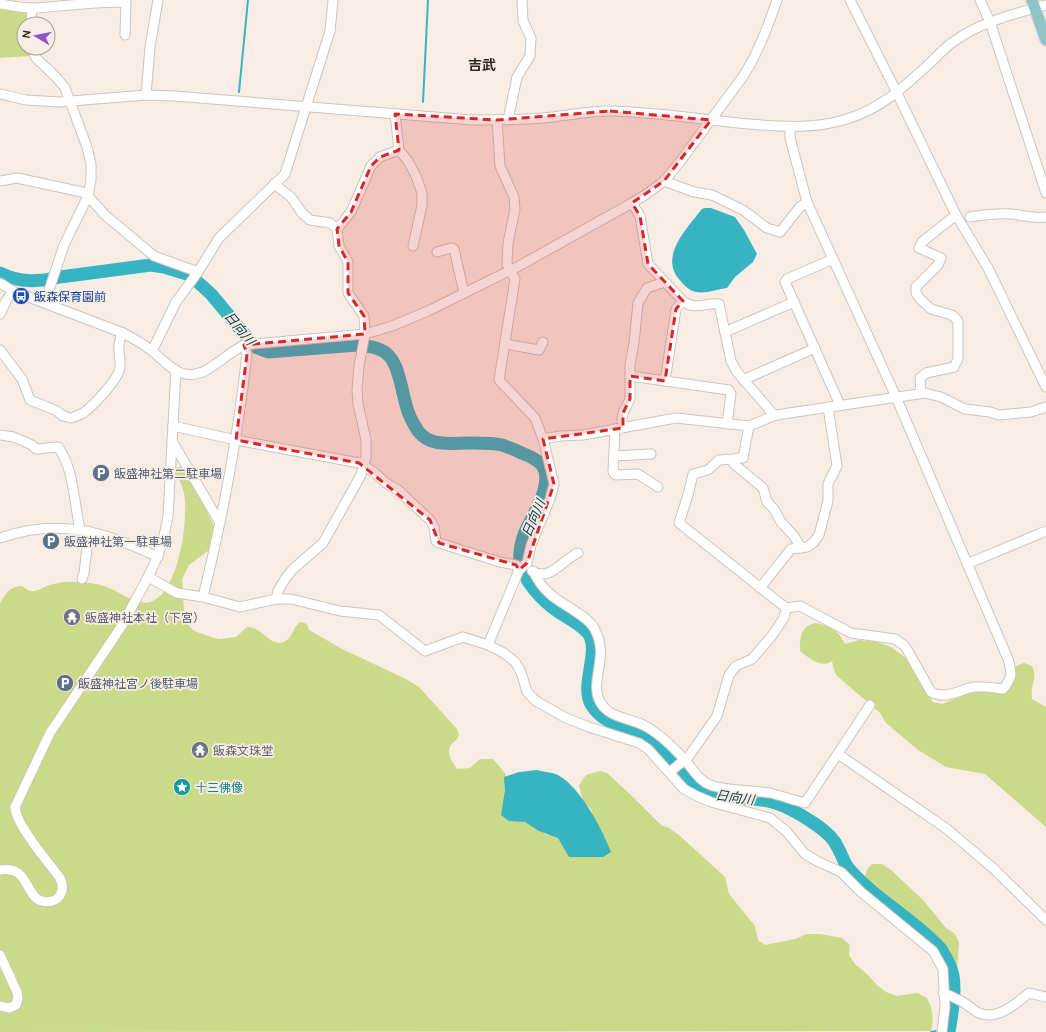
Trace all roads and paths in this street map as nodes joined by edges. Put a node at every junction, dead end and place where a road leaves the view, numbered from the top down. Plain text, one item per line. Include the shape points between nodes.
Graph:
1 (158, 0) edge
2 (333, 0) edge
3 (522, 0) edge
4 (777, 0) edge
5 (850, 0) edge
6 (980, 0) edge
7 (0, 4) edge
8 (1033, 4) edge
9 (1046, 4) edge
10 (32, 8) junction
11 (31, 16) edge
12 (990, 22) junction
13 (125, 35) dead end
14 (1046, 40) edge
15 (35, 56) edge
16 (897, 93) junction
17 (0, 94) edge
18 (146, 95) junction
19 (71, 102) junction
20 (307, 106) junction
21 (395, 114) junction
22 (497, 120) junction
23 (508, 120) junction
24 (711, 120) junction
25 (790, 127) junction
26 (399, 150) junction
27 (0, 181) edge
28 (664, 181) junction
29 (274, 184) junction
30 (1046, 193) edge
31 (88, 196) junction
32 (807, 202) junction
33 (632, 203) junction
34 (956, 215) junction
35 (970, 217) dead end
36 (1046, 217) edge
37 (337, 230) junction
38 (413, 246) dead end
39 (438, 252) dead end
40 (833, 258) junction
41 (511, 271) junction
42 (198, 272) junction
43 (665, 282) junction
44 (0, 283) edge
45 (13, 291) junction
46 (464, 293) junction
47 (683, 301) junction
48 (45, 302) junction
49 (794, 302) junction
50 (0, 314) edge
51 (725, 332) junction
52 (122, 333) junction
53 (365, 337) junction
54 (544, 342) dead end
55 (504, 344) junction
56 (246, 345) junction
57 (815, 348) junction
58 (0, 350) edge
59 (152, 351) junction
60 (176, 370) junction
61 (630, 376) junction
62 (744, 380) junction
63 (665, 381) junction
64 (1046, 387) edge
65 (921, 393) junction
66 (896, 397) junction
67 (840, 405) junction
68 (1046, 406) edge
69 (828, 407) junction
70 (774, 415) junction
71 (726, 424) junction
72 (172, 426) junction
73 (749, 426) junction
74 (619, 429) junction
75 (0, 435) edge
76 (543, 439) junction
77 (236, 440) junction
78 (171, 441) junction
79 (651, 454) dead end
80 (614, 456) junction
81 (738, 458) junction
82 (363, 466) junction
83 (658, 487) dead end
84 (220, 522) junction
85 (84, 530) junction
86 (1046, 531) edge
87 (0, 538) edge
88 (801, 548) junction
89 (578, 553) dead end
90 (158, 557) junction
91 (527, 563) junction
92 (968, 564) junction
93 (519, 570) junction
94 (533, 571) junction
95 (148, 577) junction
96 (82, 579) dead end
97 (760, 588) junction
98 (203, 597) junction
99 (276, 600) junction
100 (786, 608) junction
101 (488, 645) junction
102 (870, 706) dead end
103 (838, 754) junction
104 (684, 760) junction
105 (670, 772) junction
106 (0, 870) edge
107 (1046, 920) edge
108 (0, 955) edge
109 (944, 993) junction
110 (1046, 997) edge
111 (0, 1006) edge
112 (942, 1032) edge

1 - 18 street via 150,47
2 - 20 street via 330,31
3 - 23 street via 523,21 531,38 530,56 517,77
4 - 24 street via 754,59
5 - 16 street
6 - 12 street
7 - 10 street
8 - 9 street
8 - 12 street
8 - 14 main road
10 - 11 street
10 - 13 street via 122,1 126,3
12 - 16 street via 952,42
12 - 30 street
15 - 19 street via 65,88
16 - 25 street via 868,111 848,119 828,124
16 - 34 street
17 - 19 street via 26,100
18 - 19 street
18 - 20 street
19 - 31 street via 91,164 92,180
20 - 21 street
20 - 29 street via 285,174
21 - 22 street
21 - 26 street
22 - 23 street
22 - 41 street via 500,166 514,197 515,209 507,264
23 - 24 street via 610,111
24 - 25 street
24 - 28 street
25 - 32 street via 790,138
26 - 37 street via 380,156 371,166 350,212
26 - 38 street via 408,161 422,193 422,205
27 - 31 street via 17,178 82,192
28 - 32 street via 694,192 712,195 743,210 767,228 780,232
28 - 33 street
29 - 37 street via 291,197 310,220 330,223
29 - 42 street via 220,238
31 - 42 street via 105,215 154,256
31 - 48 street via 64,245
32 - 40 street
33 - 41 street
33 - 43 street via 640,216 648,264
34 - 64 street via 988,268
34 - 65 street via 922,242 920,248 941,258 938,265 916,287 916,293 931,309 952,315 958,321 958,359 954,366 926,373 920,378
35 - 36 street via 996,214
37 - 53 street via 339,246 348,262 348,293 364,316
39 - 46 street via 454,249
40 - 49 street via 787,279
40 - 66 street
41 - 46 street
41 - 55 street via 515,278
42 - 59 street via 176,302
43 - 47 street
43 - 61 street via 647,288 638,303
44 - 45 street
45 - 48 street
45 - 50 street
46 - 53 street
47 - 51 street via 693,306 719,304
47 - 63 street via 676,309
48 - 52 street
49 - 51 street
49 - 57 street
51 - 62 street via 730,360
52 - 58 street via 118,341 120,368 114,381 83,413 71,418 30,400 22,379
52 - 59 street
53 - 56 street
53 - 82 street via 357,390 366,440
54 - 55 street via 539,350
55 - 76 street via 499,380 535,418
56 - 60 street via 205,371 192,375 182,374
56 - 77 street
57 - 62 street
57 - 67 street
59 - 60 street
60 - 72 street
61 - 63 street
61 - 74 street via 630,399
62 - 70 street
63 - 71 street via 729,390 731,394
65 - 66 street
65 - 68 street via 941,397 966,410 999,415 1031,412
66 - 67 street
66 - 92 street
67 - 69 street
69 - 70 street
69 - 88 street via 837,466 828,484 828,501 819,535 814,542
70 - 73 street
71 - 73 street
71 - 74 street via 676,418
72 - 77 street
72 - 78 street
73 - 81 street via 743,458
74 - 76 street
74 - 80 street
75 - 85 street via 14,437 36,449 58,447 68,467
76 - 91 street via 554,484 531,545
77 - 82 street via 359,463
77 - 84 street
78 - 84 street
78 - 90 street via 168,516 165,538
79 - 80 street
80 - 83 street via 613,472 616,475 638,474
81 - 88 street via 734,464 763,488 767,502
81 - 97 street via 719,460 708,470 693,474 679,523
82 - 93 street via 398,490 430,520 436,541 516,566
82 - 99 street via 361,475 323,543 293,569 278,591
84 - 98 street
85 - 87 street via 30,529
85 - 90 street via 114,538
85 - 96 street
86 - 92 street
88 - 97 street via 791,549
89 - 94 street via 549,573 542,575
90 - 95 street
91 - 93 street
91 - 94 street
92 - 100 street via 1008,659 1011,677 1003,689 975,687 948,696 937,695 931,692 905,646 895,639 851,633 800,606
93 - 101 street
94 - 104 street via 548,593 594,627 600,639 601,652 597,687 599,699 607,711 644,725 666,741
95 - 98 street via 177,593
95 - 106 street via 121,628 50,733 15,807 23,828 60,878 63,887 61,895 48,902 38,899 17,872 9,869
97 - 100 street
98 - 99 street via 240,607
99 - 101 street via 291,599 340,611 379,615 425,651 463,637
100 - 104 street via 784,618 771,637 752,659 736,666 729,675 717,716
101 - 105 street via 504,652 515,662 527,692 536,701 572,720 639,743
102 - 103 street
103 - 104 street via 805,803 770,793 712,786 697,776
103 - 107 street via 947,829 994,869
104 - 105 street
105 - 109 street via 684,789 697,796 770,818 787,832 805,854 841,872 861,892 933,951 943,969
108 - 111 street via 18,998 16,1005 9,1008
109 - 110 street via 980,1013 988,1014 1004,1011 1029,993
109 - 112 street

